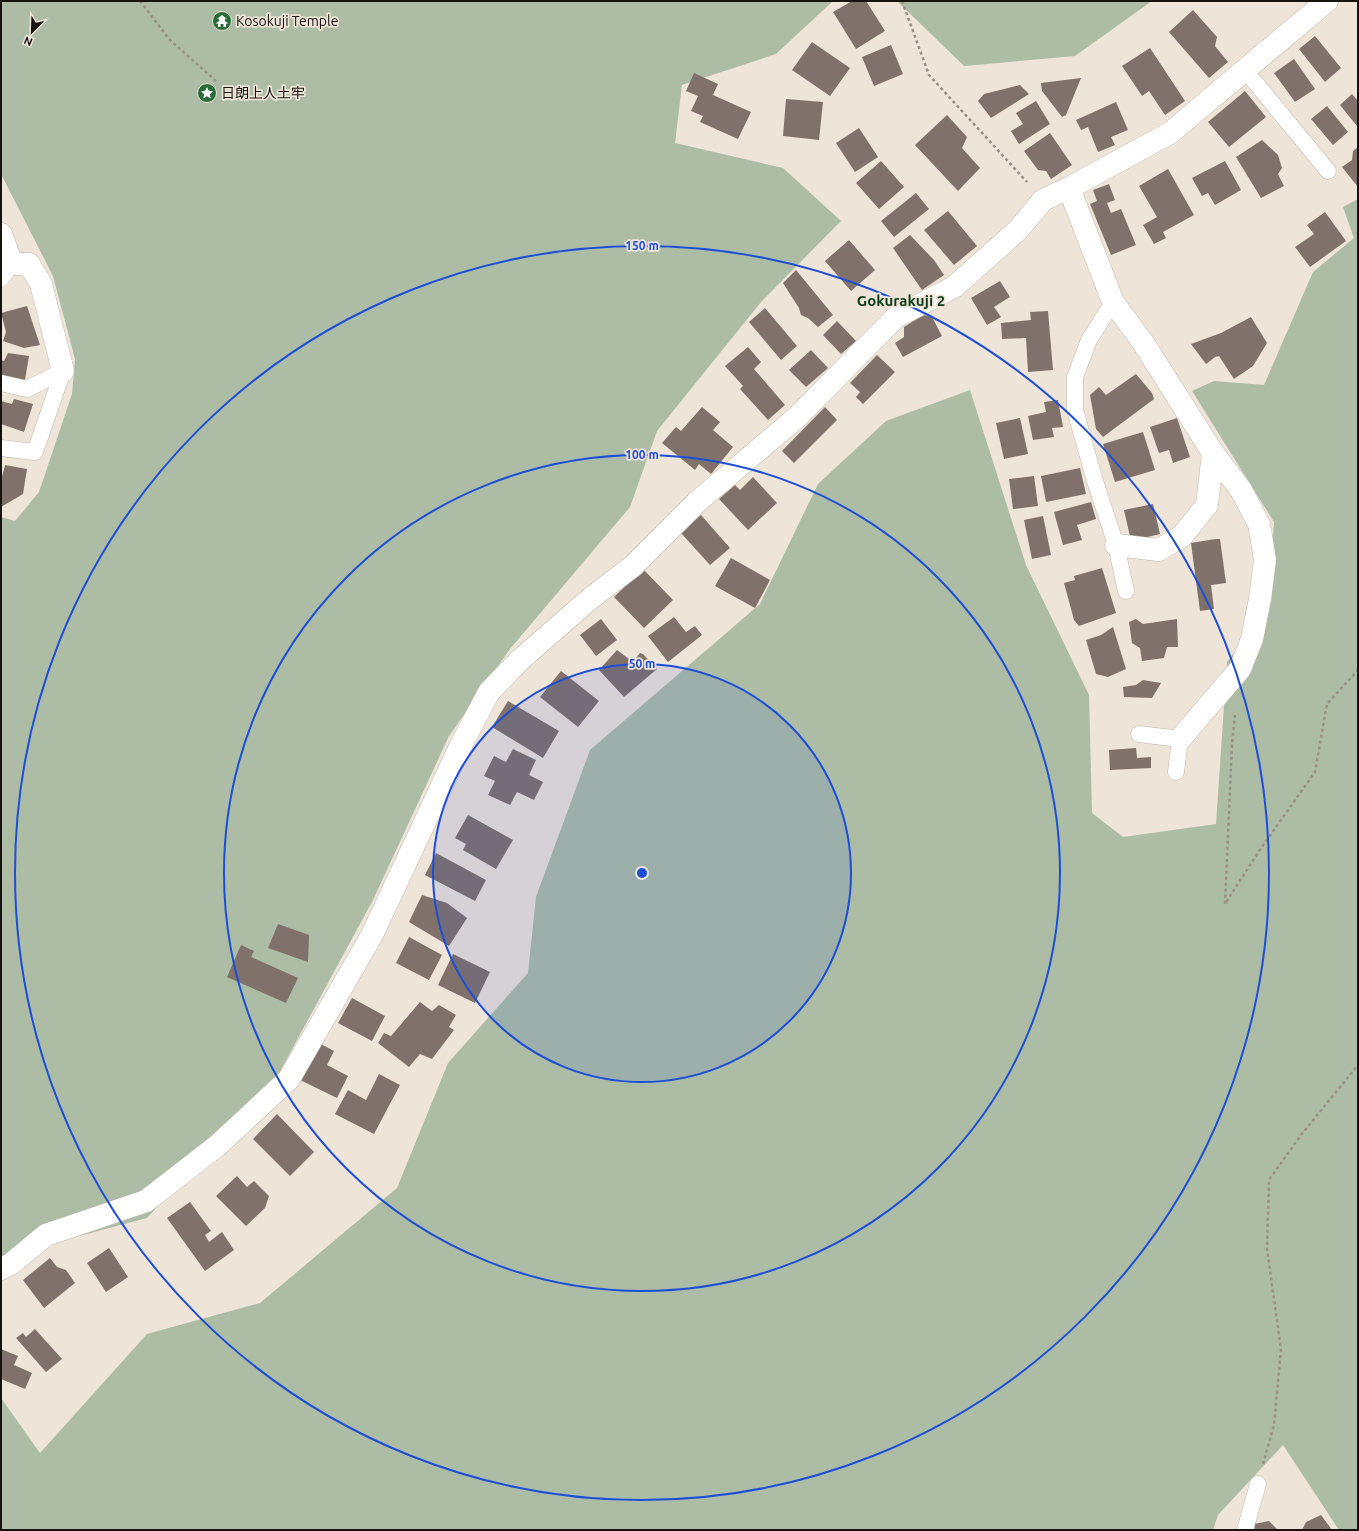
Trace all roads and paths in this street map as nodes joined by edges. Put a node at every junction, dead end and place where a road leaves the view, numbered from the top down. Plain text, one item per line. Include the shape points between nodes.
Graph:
1 (140, 1) edge
2 (902, 1) edge
3 (1327, 1) edge
4 (1246, 70) junction
5 (218, 82) dead end
6 (1328, 171) dead end
7 (1069, 188) junction
8 (1043, 200) junction
9 (1, 234) edge
10 (7, 271) edge
11 (1113, 302) junction
12 (63, 371) junction
13 (1, 383) edge
14 (1, 448) edge
15 (1213, 453) junction
16 (1116, 545) junction
17 (1126, 591) dead end
18 (1358, 670) edge
19 (1236, 714) dead end
20 (1139, 734) dead end
21 (1180, 739) junction
22 (1176, 772) dead end
23 (1358, 1065) edge
24 (1, 1269) edge
25 (1258, 1484) joint
26 (1245, 1530) edge

1 - 5 path via 170,40
2 - 8 path via 929,75
3 - 4 street
4 - 6 lane
4 - 7 street via 1170,133
7 - 8 street
7 - 11 street
8 - 24 street via 1018,230 954,287 896,316 796,418 697,502 633,566 591,598 521,659 489,692 450,768 372,935 289,1079 217,1146 146,1201 46,1235 11,1264
9 - 10 street
10 - 12 street via 29,264 41,284
11 - 15 street via 1142,341
11 - 16 lane via 1089,340 1075,378 1075,410
12 - 13 lane via 27,389
12 - 14 lane via 35,452
15 - 16 street via 1208,505 1182,536 1159,550
15 - 21 street via 1241,490 1259,524 1265,560 1252,639 1240,669
16 - 17 lane
18 - 19 path via 1327,704 1315,772 1225,904 1232,744
20 - 21 lane
21 - 22 lane
23 - 25 path via 1301,1135 1269,1180 1268,1249 1281,1349 1274,1425
25 - 26 lane

